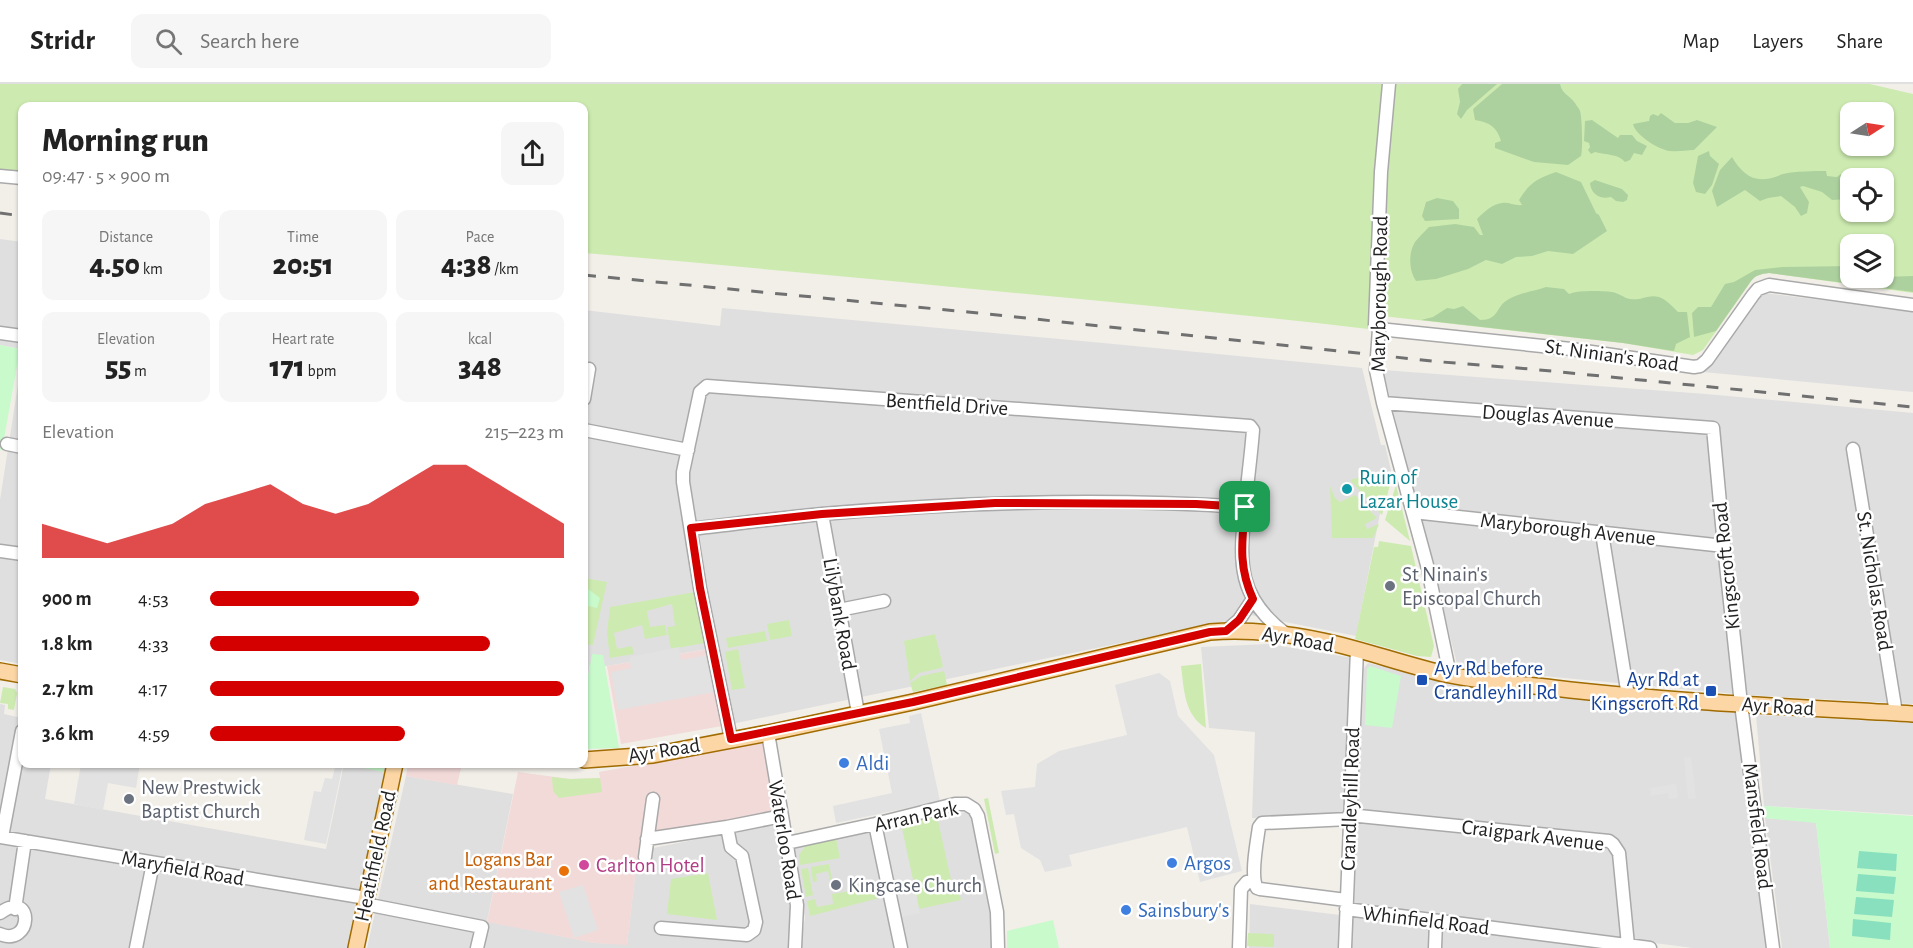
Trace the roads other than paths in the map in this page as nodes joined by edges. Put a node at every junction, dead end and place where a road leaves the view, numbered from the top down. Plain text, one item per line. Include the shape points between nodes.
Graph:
1 (1389, 84) edge
2 (0, 176) edge
3 (18, 178) edge
4 (1913, 305) edge
5 (1379, 329) junction
6 (0, 333) edge
7 (18, 335) edge
8 (589, 369) dead end
9 (588, 375) edge
10 (1383, 403) junction
11 (1713, 428) joint
12 (588, 431) edge
13 (7, 444) dead end
14 (18, 446) edge
15 (1853, 449) dead end
16 (688, 450) junction
17 (1245, 507) junction
18 (1413, 512) junction
19 (822, 514) junction
20 (691, 528) junction
21 (1602, 532) junction
22 (1724, 546) junction
23 (0, 551) edge
24 (18, 553) edge
25 (1253, 599) junction
26 (884, 601) dead end
27 (839, 610) junction
28 (1226, 631) junction
29 (1286, 634) junction
30 (1357, 650) junction
31 (0, 671) edge
32 (18, 674) edge
33 (1450, 675) junction
34 (1628, 696) junction
35 (1742, 704) junction
36 (858, 713) junction
37 (1896, 713) junction
38 (1913, 714) edge
39 (768, 732) junction
40 (731, 739) junction
41 (18, 751) edge
42 (588, 760) edge
43 (394, 768) edge
44 (653, 799) dead end
45 (782, 816) junction
46 (1349, 817) junction
47 (875, 824) junction
48 (727, 828) junction
49 (1, 837) edge
50 (647, 840) junction
51 (25, 841) junction
52 (787, 843) junction
53 (645, 857) dead end
54 (153, 863) junction
55 (1254, 881) junction
56 (366, 901) junction
57 (1346, 905) junction
58 (15, 909) junction
59 (0, 913) edge
60 (1436, 922) junction
61 (662, 928) dead end
62 (5, 940) edge
63 (1554, 942) edge
64 (1628, 945) junction
65 (136, 948) edge
66 (356, 948) edge
67 (477, 948) edge
68 (795, 948) edge
69 (901, 948) edge
70 (998, 948) edge
71 (1239, 948) edge
72 (1345, 948) edge
73 (1435, 948) edge
74 (1645, 948) edge
75 (1650, 948) edge
76 (1773, 948) edge

1 - 5 street, Maryborough Road via 1381,172 1375,325
2 - 3 street
4 - 5 street, St. Ninian's Road via 1770,285 1753,295 1707,360 1694,367 1571,349
5 - 10 street, Maryborough Road, bridge via 1376,370
6 - 7 street
8 - 9 street
10 - 11 street, Douglas Avenue
10 - 18 street, Maryborough Road
11 - 22 street, Kingscroft Road
12 - 16 street
13 - 14 street
15 - 37 street, St. Nicholas Road
16 - 17 street, Bentfield Drive via 700,392 707,386 1250,426 1254,430
16 - 20 street, Bentfield Drive via 683,482
17 - 19 street via 995,503
17 - 25 street via 1241,561
18 - 21 street, Maryborough Avenue
18 - 33 street, Maryborough Road
19 - 20 street
19 - 27 street, Lilybank Road
20 - 40 street, Bentfield Drive
21 - 22 street, Maryborough Avenue
21 - 34 street
22 - 35 street, Kingscroft Road
23 - 24 street
25 - 28 street
25 - 29 street
26 - 27 street
27 - 36 street, Lilybank Road
28 - 29 main road, Ayr Road
28 - 36 main road, Ayr Road
29 - 30 main road, Ayr Road
30 - 33 main road, Ayr Road
30 - 46 street, Crandleyhill Road
31 - 32 main road
33 - 34 main road, Ayr Road
34 - 35 main road, Ayr Road
35 - 37 main road, Ayr Road
35 - 76 street, Mansfield Road
36 - 39 main road, Ayr Road
37 - 38 main road, Ayr Road
39 - 40 main road, Ayr Road
39 - 45 street, Waterloo Road
40 - 42 main road, Ayr Road via 653,754
41 - 49 street
43 - 56 main road, Heathfield Road
44 - 50 street
45 - 48 street
45 - 52 street, Waterloo Road
46 - 55 street, Craigpark Avenue via 1262,823
46 - 57 street, Crandleyhill Road
46 - 64 street, Craigpark Avenue via 1609,841 1619,853
47 - 52 street, Arran Park
47 - 69 street
47 - 70 street, Arran Park via 955,804 974,809 997,912
48 - 50 street
48 - 61 street via 731,847 742,856 756,922 754,930 747,935
49 - 51 street, Maryfield Road
50 - 53 street
51 - 54 street, Maryfield Road
51 - 58 street
52 - 68 street, Waterloo Road via 797,905
54 - 56 street, Maryfield Road
54 - 65 street
55 - 57 street, Whinfield Road via 1260,890
55 - 71 street via 1241,889
56 - 66 main road, Heathfield Road
56 - 67 street, Maryfield Road via 482,927
57 - 60 street, Whinfield Road
57 - 72 street, Crandleyhill Road
58 - 59 street
58 - 62 street via 23,915 26,926 20,936
60 - 63 street, Whinfield Road
60 - 73 street
63 - 64 street, Whinfield Road
64 - 74 street, Whinfield Road
74 - 75 street, Whinfield Road

